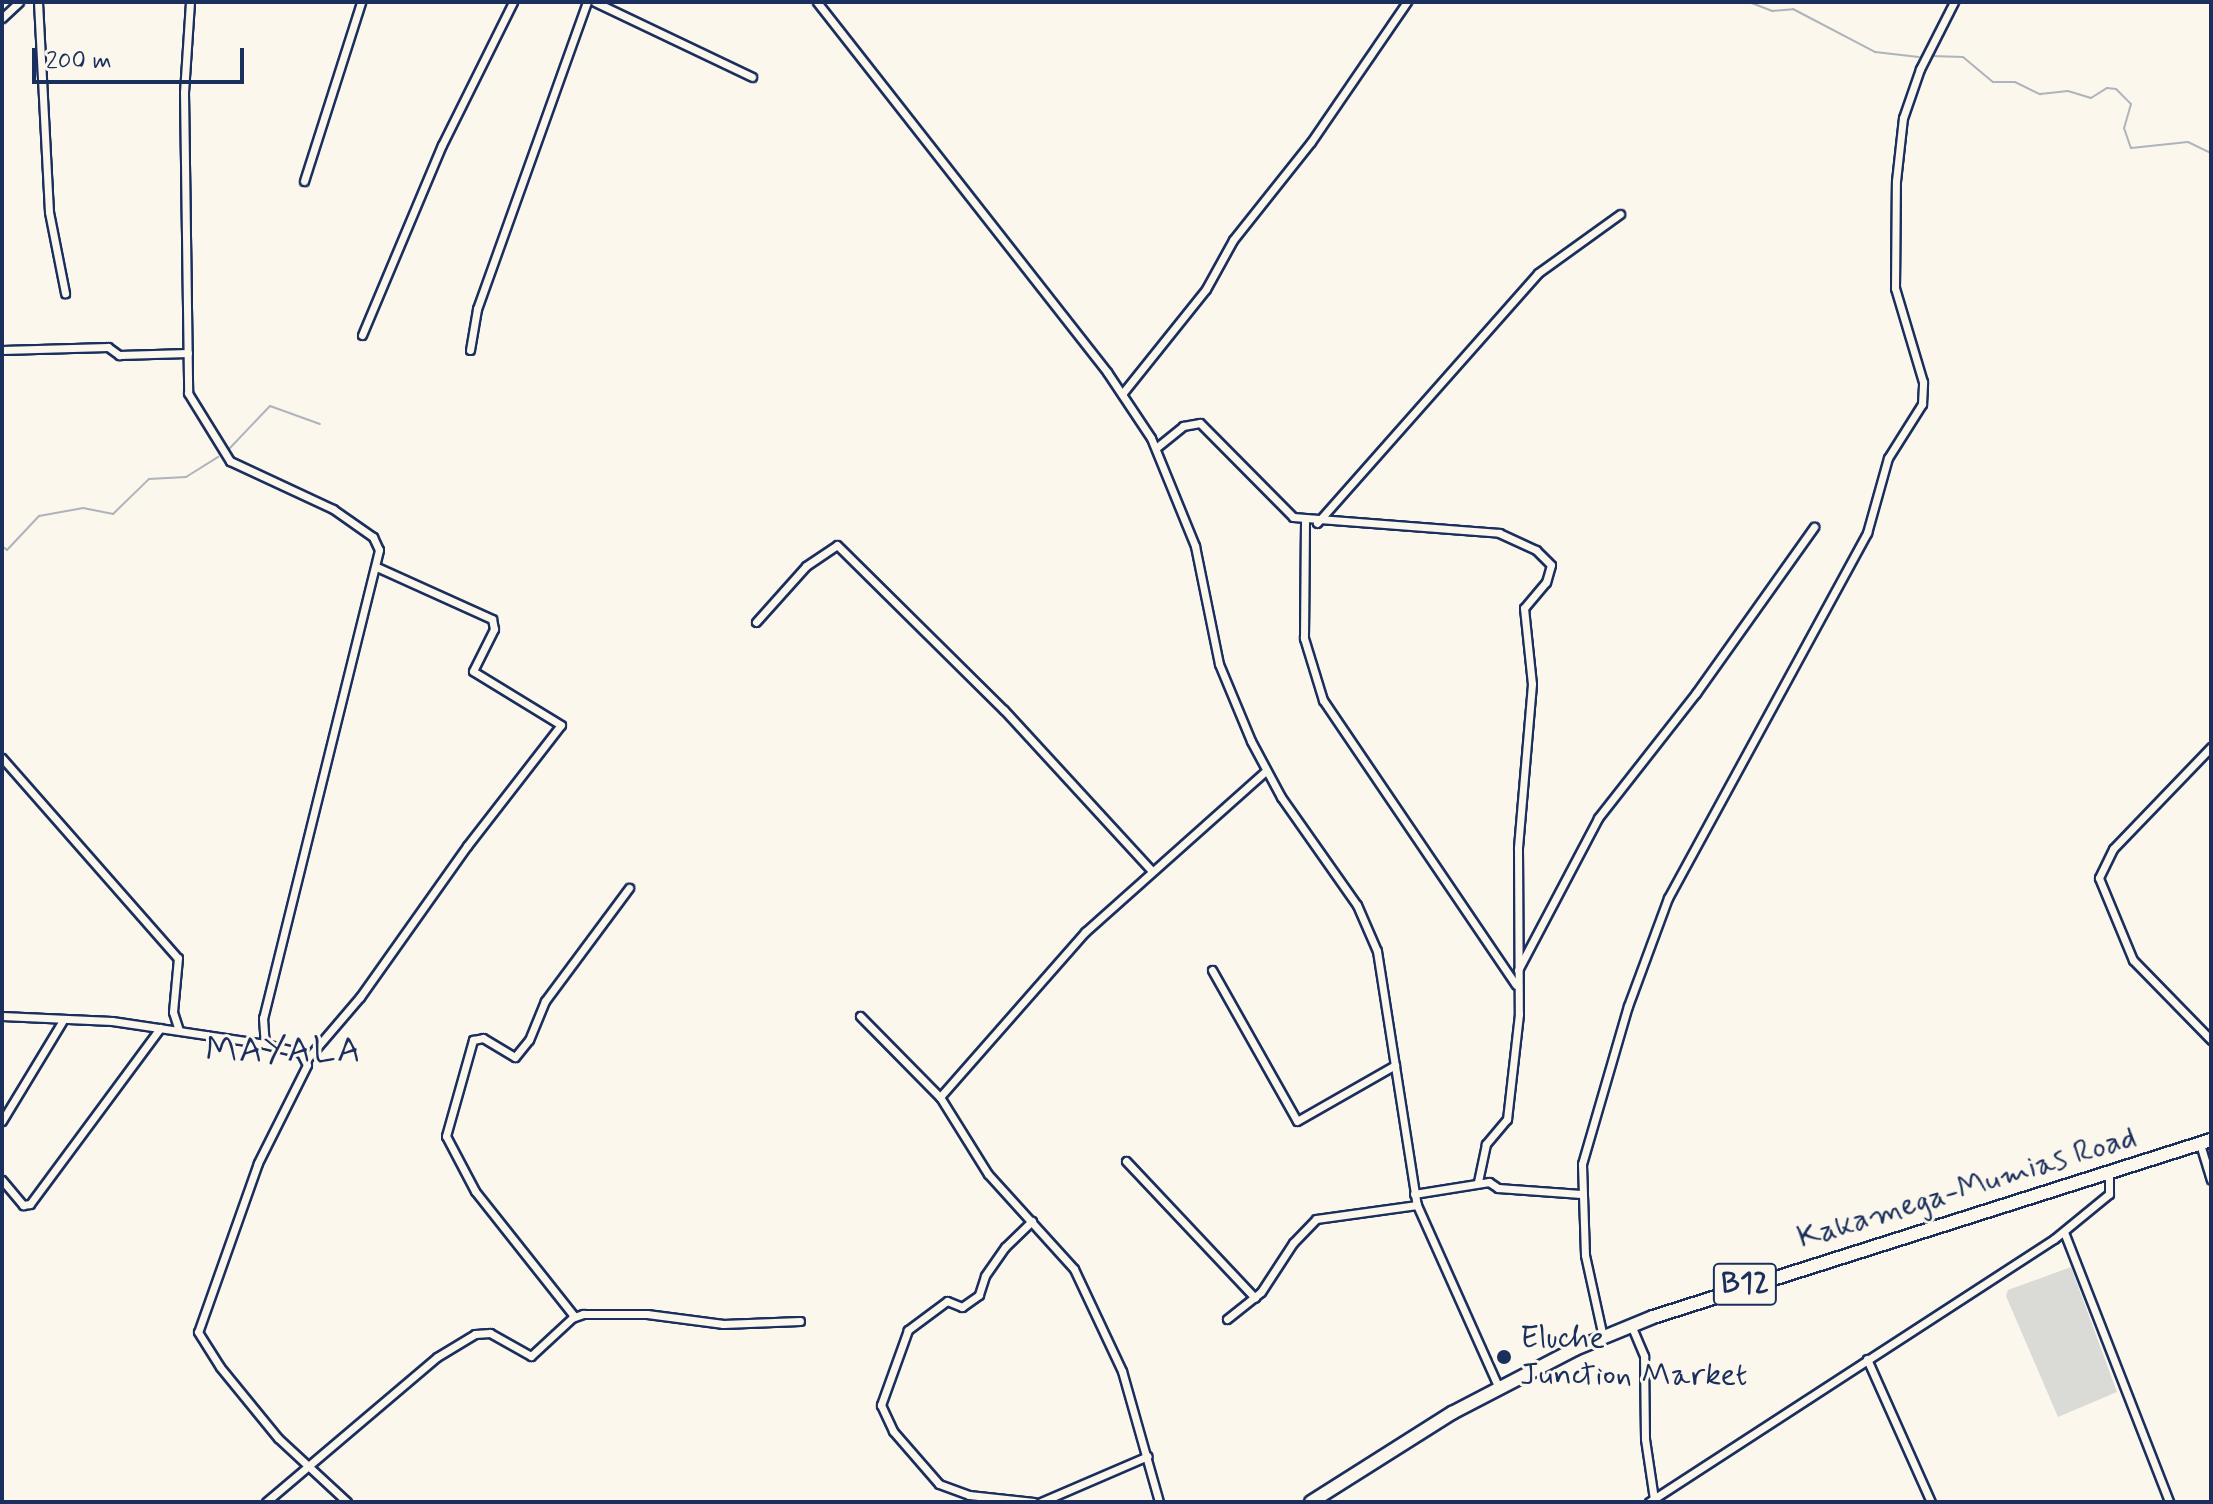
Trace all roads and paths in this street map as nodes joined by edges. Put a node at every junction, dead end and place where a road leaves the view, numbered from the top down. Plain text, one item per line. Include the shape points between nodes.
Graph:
1 (19, 2) edge
2 (38, 2) edge
3 (190, 2) edge
4 (361, 2) edge
5 (513, 2) edge
6 (587, 2) edge
7 (595, 2) edge
8 (817, 2) edge
9 (1407, 2) edge
10 (1954, 2) edge
11 (2, 18) edge
12 (752, 77) dead end
13 (304, 181) dead end
14 (1620, 214) dead end
15 (65, 293) dead end
16 (362, 335) dead end
17 (2, 350) edge
18 (470, 350) dead end
19 (188, 353) junction
20 (1122, 394) junction
21 (1156, 448) junction
22 (1305, 522) junction
23 (1317, 523) junction
24 (1814, 527) dead end
25 (377, 567) junction
26 (756, 622) dead end
27 (2211, 747) edge
28 (2, 758) edge
29 (1266, 771) junction
30 (1152, 871) junction
31 (629, 888) dead end
32 (1212, 970) dead end
33 (1517, 972) junction
34 (1518, 987) junction
35 (2, 1016) edge
36 (860, 1016) dead end
37 (62, 1022) junction
38 (160, 1028) junction
39 (179, 1030) junction
40 (2211, 1040) edge
41 (265, 1044) junction
42 (307, 1059) junction
43 (1395, 1065) junction
44 (940, 1097) junction
45 (2, 1121) edge
46 (2206, 1142) edge
47 (1126, 1161) dead end
48 (2109, 1172) junction
49 (2211, 1179) edge
50 (2, 1180) edge
51 (1478, 1183) junction
52 (1414, 1194) junction
53 (1581, 1194) junction
54 (1417, 1205) junction
55 (1032, 1221) junction
56 (2064, 1232) junction
57 (1255, 1298) junction
58 (574, 1316) junction
59 (1227, 1319) dead end
60 (800, 1321) dead end
61 (1631, 1325) junction
62 (1603, 1337) junction
63 (1867, 1359) junction
64 (1499, 1388) junction
65 (1148, 1456) junction
66 (311, 1468) junction
67 (1651, 1500) edge
68 (266, 1502) edge
69 (347, 1502) edge
70 (1034, 1502) edge
71 (1041, 1502) edge
72 (1159, 1502) edge
73 (1311, 1502) edge
74 (1931, 1502) edge
75 (2169, 1502) edge

1 - 11 street
2 - 15 street via 49,212
3 - 19 street via 184,92
4 - 13 street
5 - 16 street via 442,145
6 - 18 street via 477,309
7 - 12 street
8 - 20 street
9 - 20 street via 1311,142 1233,240 1206,289
10 - 53 street via 1920,69 1903,118 1896,181 1895,288 1923,382 1922,404 1888,458 1867,533 1668,898 1587,1134
14 - 23 street via 1538,273
17 - 19 street via 108,347 119,355
19 - 25 street via 188,393 220,451 252,476 333,509 373,537 379,550
20 - 21 street
21 - 22 street via 1183,426 1200,423 1280,506
21 - 29 street via 1195,546 1219,664
22 - 23 street
22 - 34 street via 1304,638 1323,700
23 - 33 street via 1513,535 1551,565 1546,582 1524,608 1532,684 1518,848
24 - 33 street via 1696,693 1598,818
25 - 41 street via 265,1003
25 - 42 street via 492,619 494,629 473,671 561,725 360,997
26 - 30 street via 806,566 837,545 1004,710
27 - 40 street via 2113,849 2099,878 2133,960
28 - 39 street via 178,958 173,1012
29 - 30 street
29 - 43 street via 1364,918 1385,977
30 - 44 street via 1062,956
31 - 58 street via 545,1001 529,1040 515,1057 483,1038 473,1040 446,1136 475,1191
32 - 43 street via 1298,1122
33 - 34 street
34 - 51 street via 1507,1119 1486,1144
35 - 37 street
36 - 44 street
37 - 38 street via 101,1020
37 - 45 street
38 - 39 street
38 - 50 street via 30,1204 23,1205
39 - 41 street
41 - 42 street
42 - 66 street via 258,1163 198,1332 250,1405
43 - 52 street
44 - 55 street via 988,1174
46 - 48 highway, Kakamega-Mumias Road / B12
46 - 49 street
47 - 57 street
48 - 56 street via 2109,1194
48 - 61 highway, Kakamega-Mumias Road / B12 via 1817,1260
51 - 52 street
51 - 53 street
52 - 54 street
53 - 62 street via 1587,1270
54 - 57 street via 1316,1219
54 - 64 street
55 - 65 street via 1083,1285 1122,1371
55 - 70 street via 1005,1247 979,1295 962,1307 947,1301 908,1330 881,1405 893,1431 939,1484 969,1495
56 - 63 street
56 - 75 street
57 - 59 street
58 - 60 street via 647,1314 723,1324
58 - 66 street via 533,1355 490,1333 452,1346
61 - 62 highway, Kakamega-Mumias Road / B12
61 - 67 street via 1644,1356
62 - 64 highway, Kakamega-Mumias Road / B12
63 - 67 street
63 - 74 street
64 - 73 highway, Kakamega-Mumias Road / B12 via 1391,1448
65 - 71 street
65 - 72 street
66 - 68 street
66 - 69 street

